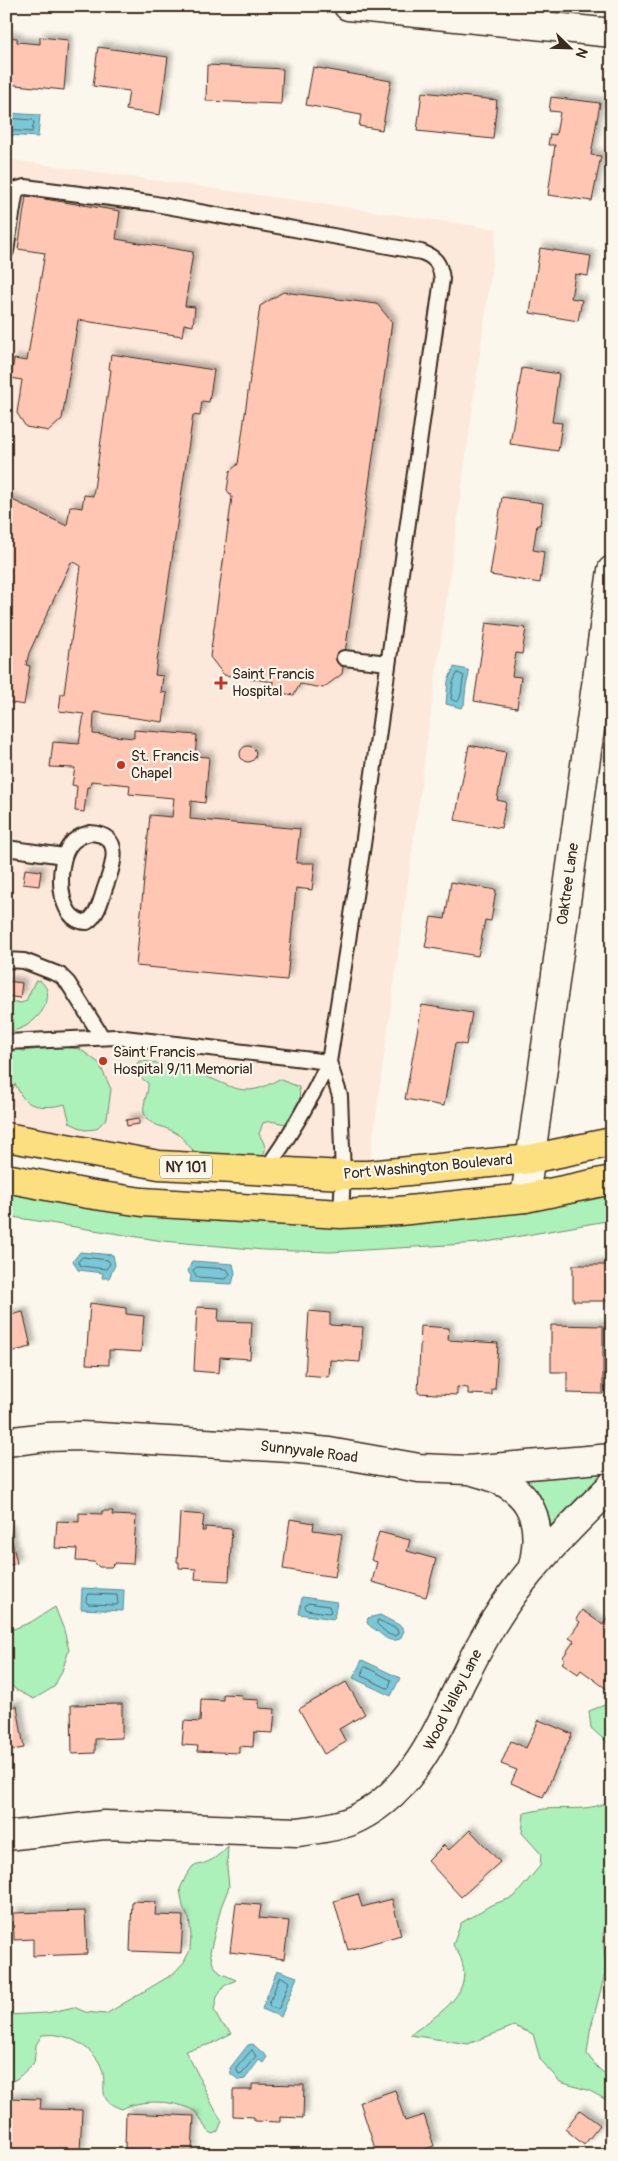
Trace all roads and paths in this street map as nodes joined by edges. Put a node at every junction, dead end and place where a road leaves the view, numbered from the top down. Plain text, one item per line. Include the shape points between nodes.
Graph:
1 (348, 6) edge
2 (450, 11) edge
3 (612, 33) edge
4 (11, 191) edge
5 (6, 251) edge
6 (612, 570) edge
7 (344, 658) dead end
8 (388, 663) junction
9 (6, 848) edge
10 (64, 856) junction
11 (6, 961) edge
12 (102, 1037) junction
13 (6, 1042) edge
14 (329, 1062) junction
15 (6, 1137) edge
16 (612, 1142) edge
17 (530, 1159) junction
18 (265, 1171) junction
19 (343, 1175) junction
20 (6, 1178) edge
21 (612, 1180) edge
22 (525, 1198) junction
23 (341, 1214) junction
24 (6, 1442) edge
25 (612, 1458) edge
26 (467, 1470) junction
27 (612, 1485) edge
28 (534, 1566) junction
29 (6, 1836) edge

1 - 2 street
2 - 3 street
4 - 5 lane
4 - 8 lane via 25,187 150,203 421,252 436,260 441,268 441,294
6 - 17 street, Oaktree Lane
7 - 8 lane
8 - 14 lane
9 - 10 lane
10 - 10 lane via 74,840 90,833 105,836 114,850 114,863 99,905 87,922 74,919 67,910 62,889
11 - 12 lane via 24,961 64,978
12 - 13 lane
12 - 14 lane
14 - 18 lane via 289,1138
14 - 19 lane via 340,1096
15 - 18 main road, Port Washington Boulevard / NY 101 via 159,1165
16 - 17 main road, Port Washington Boulevard / NY 101
17 - 19 main road, Port Washington Boulevard / NY 101
17 - 22 street, Oaktree Lane
18 - 19 main road, Port Washington Boulevard / NY 101
19 - 23 lane
20 - 23 main road via 142,1202
21 - 22 main road
22 - 23 main road
24 - 26 street, Sunnyvale Road via 81,1436 290,1448 419,1468
25 - 26 street, Sunnyvale Road
26 - 28 street via 510,1485 529,1503 538,1531
27 - 28 street, Wood Valley Lane
28 - 29 street, Wood Valley Lane via 496,1617 424,1756 407,1779 368,1812 348,1822 296,1832 104,1825

